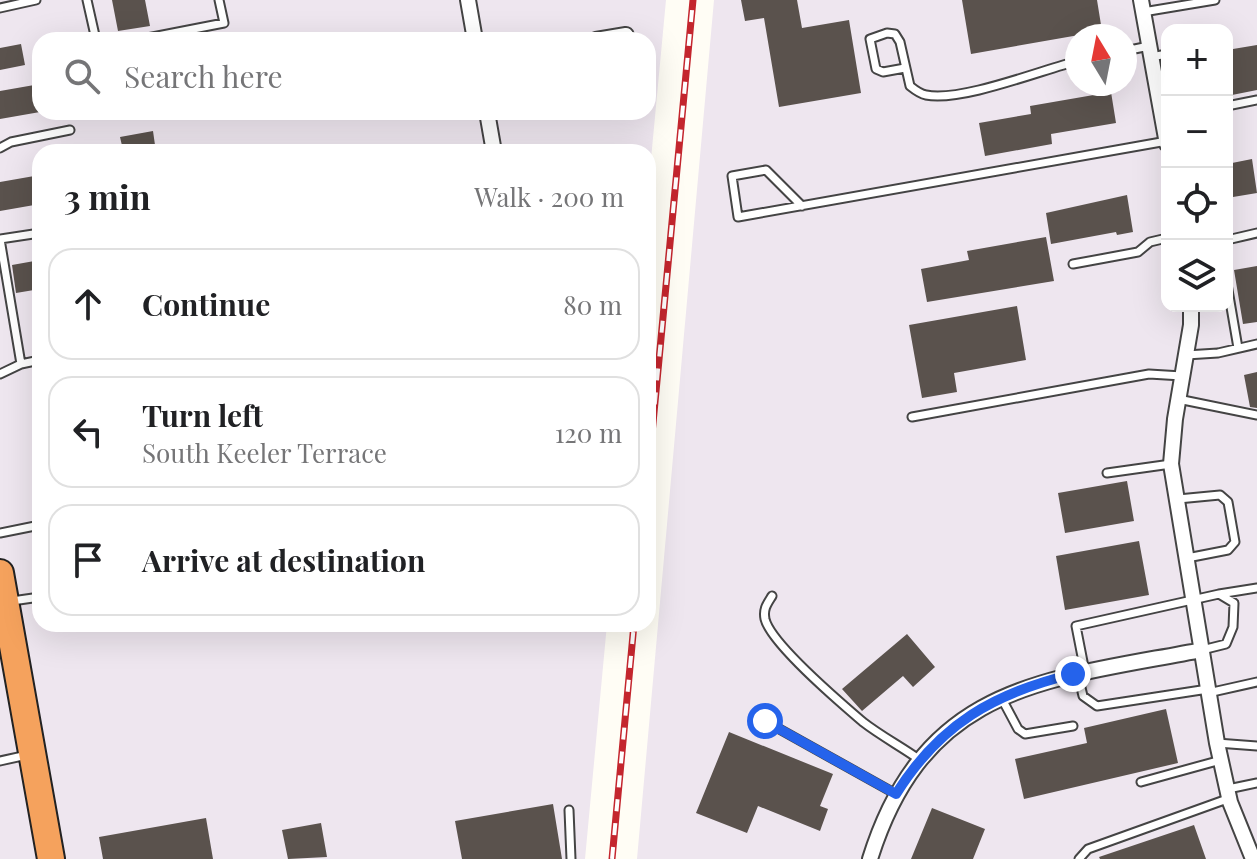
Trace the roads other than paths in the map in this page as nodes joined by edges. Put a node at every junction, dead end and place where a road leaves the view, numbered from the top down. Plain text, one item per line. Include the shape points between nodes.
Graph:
1 (36, 0) edge
2 (87, 0) edge
3 (219, 0) edge
4 (468, 0) edge
5 (1215, 0) edge
6 (1142, 6) edge
7 (0, 8) edge
8 (94, 32) edge
9 (178, 32) edge
10 (474, 32) edge
11 (1137, 51) edge
12 (1150, 52) junction
13 (1161, 53) edge
14 (1065, 65) edge
15 (905, 68) junction
16 (1161, 100) edge
17 (1257, 100) edge
18 (1233, 105) edge
19 (488, 120) edge
20 (70, 130) dead end
21 (1161, 143) edge
22 (493, 144) edge
23 (0, 148) edge
24 (802, 206) junction
25 (1257, 233) edge
26 (32, 234) edge
27 (1161, 239) edge
28 (1233, 239) edge
29 (1073, 264) dead end
30 (1190, 312) edge
31 (1232, 312) edge
32 (1257, 344) edge
33 (1238, 348) junction
34 (1186, 355) junction
35 (32, 362) edge
36 (21, 364) junction
37 (0, 374) edge
38 (1182, 376) junction
39 (1178, 399) junction
40 (1257, 415) edge
41 (912, 417) dead end
42 (1171, 464) junction
43 (1107, 473) dead end
44 (1178, 499) junction
45 (32, 527) edge
46 (0, 533) edge
47 (1187, 558) junction
48 (0, 573) edge
49 (1257, 588) edge
50 (1219, 594) junction
51 (772, 596) dead end
52 (32, 598) edge
53 (1194, 599) junction
54 (6, 602) junction
55 (1202, 650) junction
56 (1082, 672) junction
57 (1257, 682) edge
58 (1208, 691) junction
59 (1001, 697) junction
60 (765, 721) dead end
61 (1073, 726) dead end
62 (1217, 743) junction
63 (1257, 746) edge
64 (33, 754) junction
65 (920, 760) junction
66 (1221, 760) junction
67 (0, 761) edge
68 (1141, 782) dead end
69 (1257, 783) edge
70 (896, 794) junction
71 (1229, 794) junction
72 (569, 810) dead end
73 (51, 859) edge
74 (571, 859) edge
75 (870, 859) edge
76 (1079, 859) edge
77 (1253, 859) edge

1 - 7 lane
2 - 8 lane
3 - 9 lane via 224,23
4 - 10 street
5 - 6 lane
6 - 12 street
11 - 12 lane
12 - 13 lane
12 - 16 street
14 - 15 lane via 938,96 922,95 910,86
15 - 15 lane via 895,34 870,39 876,69
17 - 18 lane
19 - 22 street
20 - 23 lane
21 - 24 lane
24 - 24 lane via 738,217 732,176 766,170
25 - 28 lane
26 - 36 lane via 0,239
27 - 29 lane via 1138,252
30 - 34 street
31 - 33 lane
32 - 33 lane
33 - 34 lane
34 - 38 street
35 - 36 lane
36 - 37 lane
38 - 39 street
38 - 41 lane via 1149,374
39 - 40 lane
39 - 42 street
42 - 43 lane
42 - 44 street
44 - 47 street
44 - 47 lane via 1220,495 1228,502 1235,542 1228,550
45 - 46 lane
47 - 53 street
48 - 54 highway
49 - 50 lane
50 - 53 lane
50 - 55 lane via 1234,603 1233,627 1226,644
51 - 65 lane via 765,619 796,661 865,724
52 - 54 lane
53 - 55 street
53 - 56 lane via 1076,626
54 - 64 highway
55 - 56 street
55 - 58 street
56 - 58 lane via 1083,696 1097,706
56 - 59 street
57 - 58 lane
58 - 62 street
59 - 61 lane via 1025,734
59 - 65 street via 950,729
60 - 70 lane
62 - 63 lane
62 - 66 street
64 - 67 lane
64 - 73 highway
65 - 70 street
66 - 68 lane
66 - 71 street
69 - 71 lane
70 - 75 street
71 - 76 lane via 1088,849
71 - 77 street
72 - 74 lane

